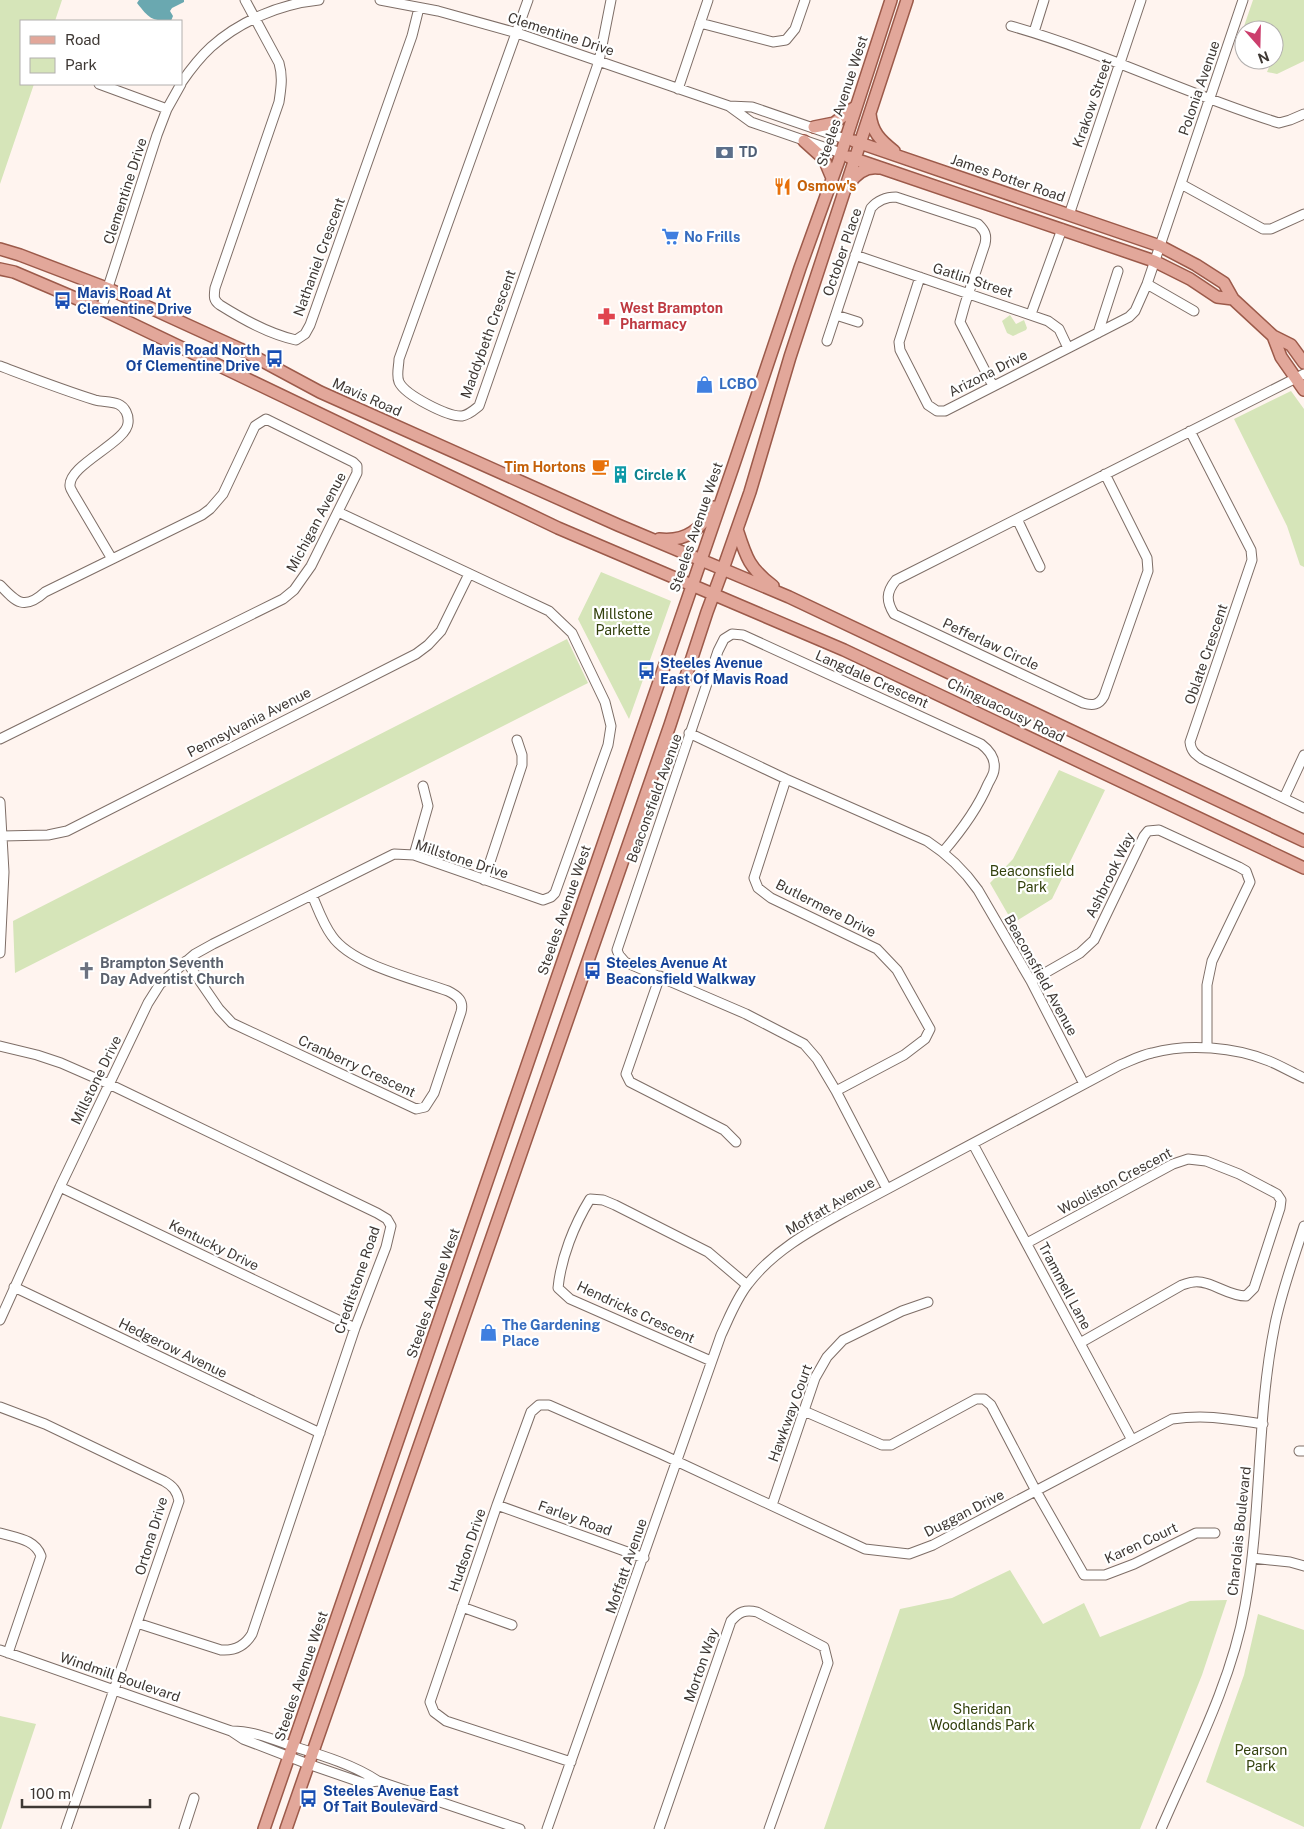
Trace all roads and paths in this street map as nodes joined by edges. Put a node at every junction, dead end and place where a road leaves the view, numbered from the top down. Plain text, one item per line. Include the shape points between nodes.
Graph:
1 (245, 0) edge
2 (319, 0) edge
3 (380, 0) edge
4 (528, 0) edge
5 (611, 0) edge
6 (708, 0) edge
7 (805, 0) edge
8 (891, 0) edge
9 (907, 0) edge
10 (1044, 0) edge
11 (1142, 0) edge
12 (1243, 0) edge
13 (419, 8) junction
14 (256, 18) junction
15 (700, 23) junction
16 (1011, 26) dead end
17 (1034, 32) junction
18 (518, 33) junction
19 (599, 61) junction
20 (1120, 63) junction
21 (182, 82) edge
22 (102, 85) edge
23 (180, 85) edge
24 (678, 89) junction
25 (1209, 100) junction
26 (729, 106) junction
27 (855, 107) junction
28 (167, 108) junction
29 (871, 108) junction
30 (1304, 114) edge
31 (814, 128) junction
32 (845, 139) junction
33 (804, 141) junction
34 (860, 143) junction
35 (841, 153) junction
36 (899, 156) junction
37 (854, 159) junction
38 (888, 170) junction
39 (832, 178) junction
40 (1181, 184) junction
41 (842, 196) junction
42 (1304, 214) edge
43 (1069, 215) junction
44 (1062, 229) junction
45 (1160, 246) junction
46 (0, 249) edge
47 (855, 255) junction
48 (1154, 261) junction
49 (0, 269) edge
50 (1118, 271) dead end
51 (920, 277) junction
52 (1146, 284) junction
53 (109, 288) junction
54 (968, 293) junction
55 (1233, 299) junction
56 (102, 308) junction
57 (1194, 311) dead end
58 (1031, 314) junction
59 (836, 315) junction
60 (858, 322) dead end
61 (1098, 333) junction
62 (1273, 336) junction
63 (827, 341) dead end
64 (1068, 348) junction
65 (1304, 362) edge
66 (0, 366) edge
67 (1300, 376) edge
68 (993, 386) junction
69 (1304, 390) edge
70 (320, 392) junction
71 (311, 410) junction
72 (1190, 431) junction
73 (1105, 474) junction
74 (724, 493) junction
75 (338, 512) junction
76 (1017, 519) junction
77 (737, 529) junction
78 (648, 538) junction
79 (112, 560) junction
80 (701, 560) junction
81 (1040, 568) dead end
82 (724, 570) junction
83 (469, 574) junction
84 (692, 584) junction
85 (0, 585) edge
86 (714, 594) junction
87 (789, 597) junction
88 (689, 733) junction
89 (0, 739) edge
90 (517, 740) dead end
91 (1304, 755) edge
92 (786, 779) junction
93 (423, 786) dead end
94 (1284, 798) junction
95 (0, 802) edge
96 (1304, 808) edge
97 (2, 836) junction
98 (1304, 841) edge
99 (943, 852) junction
100 (414, 856) junction
101 (1304, 868) edge
102 (484, 880) junction
103 (312, 895) junction
104 (0, 953) edge
105 (186, 961) junction
106 (660, 976) junction
107 (1031, 981) junction
108 (0, 1046) edge
109 (1207, 1048) junction
110 (1304, 1078) edge
111 (109, 1084) junction
112 (1084, 1084) junction
113 (836, 1090) junction
114 (736, 1142) dead end
115 (973, 1144) junction
116 (60, 1186) junction
117 (887, 1189) junction
118 (1304, 1226) edge
119 (1027, 1243) junction
120 (747, 1285) junction
121 (14, 1287) junction
122 (928, 1302) dead end
123 (0, 1320) edge
124 (355, 1328) junction
125 (1080, 1343) junction
126 (711, 1361) junction
127 (0, 1408) edge
128 (804, 1412) junction
129 (1263, 1424) junction
130 (320, 1433) junction
131 (1132, 1440) junction
132 (677, 1462) junction
133 (1036, 1491) junction
134 (497, 1505) junction
135 (772, 1505) junction
136 (0, 1533) edge
137 (1216, 1533) dead end
138 (644, 1558) junction
139 (1252, 1558) junction
140 (1304, 1566) edge
141 (462, 1607) junction
142 (137, 1623) junction
143 (512, 1625) dead end
144 (4, 1651) edge
145 (113, 1689) junction
146 (291, 1751) junction
147 (312, 1752) junction
148 (571, 1762) junction
149 (305, 1763) junction
150 (378, 1782) junction
151 (194, 1798) dead end
152 (1164, 1828) edge
153 (66, 1829) edge
154 (184, 1829) edge
155 (264, 1829) edge
156 (286, 1829) edge
157 (520, 1829) edge
158 (547, 1829) edge
159 (659, 1829) edge
160 (769, 1829) edge

1 - 14 street
2 - 14 street, Clementine Drive via 299,2
3 - 13 street, Clementine Drive
4 - 18 street
5 - 19 street
6 - 15 street
7 - 15 street via 795,28 786,40 773,42
8 - 27 main road, Steeles Avenue West
9 - 29 main road
10 - 17 street
11 - 20 street, Krakow Street
12 - 25 street, Polonia Avenue
13 - 14 street, Nathaniel Crescent via 409,46 310,325 296,340 261,328 220,305 214,298 282,88 279,63
13 - 18 street, Clementine Drive
14 - 21 street, Clementine Drive via 211,47
15 - 24 street
16 - 17 street
17 - 20 street
18 - 19 street, Clementine Drive
18 - 19 street, Maddybeth Crescent via 399,359 400,385 410,395 443,411 462,416 479,406
19 - 24 street, Clementine Drive
20 - 25 street
20 - 43 street, Krakow Street
22 - 28 street
23 - 28 street, Clementine Drive
24 - 26 street, Clementine Drive
25 - 30 street via 1280,123
25 - 40 street, Polonia Avenue
26 - 31 street, Clementine Drive via 752,107
26 - 33 street, Clementine Drive via 751,122
27 - 31 main road via 834,123
27 - 32 main road, Steeles Avenue West
28 - 53 street, Clementine Drive
29 - 34 main road
29 - 36 main road via 874,132
31 - 32 street, Clementine Drive
32 - 34 main road, James Potter Road
32 - 35 main road, Steeles Avenue West
33 - 35 street, Clementine Drive
33 - 39 main road via 824,159
34 - 36 main road, James Potter Road
34 - 37 main road
35 - 37 main road, James Potter Road
35 - 39 main road, Steeles Avenue West
36 - 43 main road, James Potter Road
37 - 38 main road, James Potter Road
37 - 41 main road
38 - 41 main road via 875,167 861,172
38 - 44 main road, James Potter Road
39 - 74 main road, Steeles Avenue West
40 - 42 street via 1263,229 1280,226
40 - 45 street
41 - 77 main road
43 - 45 main road, James Potter Road
44 - 48 main road, James Potter Road
44 - 58 street
45 - 48 street
45 - 55 main road, James Potter Road via 1224,283
46 - 53 main road, Mavis Road
47 - 51 street, Gatlin Street
47 - 54 street, October Place via 871,208 887,197 896,197 978,224 986,236
47 - 59 street, October Place
48 - 52 street, Arizona Drive
48 - 55 main road, James Potter Road via 1217,297
49 - 56 main road
50 - 61 street
51 - 54 street, Gatlin Street
51 - 68 street, Arizona Drive via 899,342 928,405 937,411 945,411
52 - 57 street
52 - 61 street, Arizona Drive via 1129,318
53 - 56 street, Clementine Drive
53 - 70 main road, Mavis Road via 240,349
54 - 58 street, Gatlin Street
54 - 68 street via 960,322
55 - 62 main road, James Potter Road
56 - 71 main road
58 - 64 street, Gatlin Street via 1059,328
59 - 60 street, October Place
59 - 63 street, October Place
61 - 64 street, Arizona Drive
62 - 65 main road, James Potter Road via 1291,345
62 - 67 main road, James Potter Road via 1281,357
64 - 68 street, Arizona Drive
66 - 79 street via 97,401 117,403 128,413 124,434 73,475 70,486
67 - 69 main road, James Potter Road
67 - 72 street, Pefferlaw Circle
70 - 71 main road
70 - 78 main road, Mavis Road
71 - 84 main road via 558,528
72 - 73 street, Pefferlaw Circle
72 - 94 street, Oblate Crescent via 1251,550 1252,560 1190,742 1191,748 1202,759
73 - 76 street, Pefferlaw Circle
73 - 76 street, Pefferlaw Circle via 1147,558 1148,571 1101,702 1083,703 894,614 889,606 887,598 896,580
74 - 78 main road via 703,525 693,533 672,541
74 - 80 main road, Steeles Avenue West
75 - 79 street, Michigan Avenue via 357,473 357,466 266,419 255,426 227,488 210,509
75 - 83 street, Millstone Drive
75 - 89 street, Michigan Avenue via 303,579 278,602
76 - 81 street
77 - 82 main road
77 - 87 main road via 745,555 758,574
78 - 80 main road, Mavis Road
79 - 85 street, Michigan Avenue via 28,603 13,599
80 - 82 main road, Mavis Road
80 - 84 main road, Steeles Avenue West
82 - 86 main road
82 - 87 main road, Chinguacousy Road
83 - 97 street, Pennsylvania Avenue via 441,631 416,654 67,831 48,835
83 - 102 street, Millstone Drive via 549,611 565,624 605,702 611,726 608,745 555,893 543,900
84 - 86 main road, Chinguacousy Road
84 - 146 main road, Steeles Avenue West
86 - 101 main road, Chinguacousy Road via 889,670
86 - 147 main road
87 - 98 main road, Chinguacousy Road
88 - 92 street, Beaconsfield Avenue
88 - 99 street, Langdale Crescent via 718,651 724,639 732,634 743,635 981,744 990,751 994,770 966,825
88 - 106 street, Beaconsfield Avenue via 617,950 625,962
90 - 102 street via 522,756 520,771
91 - 94 street
92 - 99 street, Beaconsfield Avenue via 927,841
92 - 113 street, Butlermere Drive via 754,878 758,888 771,898 876,949 897,970 930,1030 925,1039 904,1055
93 - 100 street via 428,806
94 - 96 street
95 - 97 street
97 - 104 street via 4,872
99 - 107 street, Beaconsfield Avenue via 974,884
100 - 102 street, Millstone Drive
100 - 103 street, Millstone Drive via 394,854
103 - 105 street, Millstone Drive via 213,944
103 - 105 street, Cranberry Crescent via 325,925 345,951 362,961 448,991 461,999 461,1012 436,1089 425,1107 416,1109 232,1023 219,1010
105 - 111 street, Millstone Drive via 160,984 148,1003
106 - 113 street, Beaconsfield Avenue via 804,1044
106 - 114 street via 626,1074 630,1082 724,1130
107 - 109 street, Ashbrook Way via 1080,953 1094,940 1144,836 1148,831 1158,830 1239,867 1246,871 1250,882 1212,961 1207,985
107 - 112 street, Beaconsfield Avenue
108 - 111 street, Creditstone Road via 61,1063
109 - 110 street, Moffatt Avenue via 1269,1061
109 - 112 street, Moffatt Avenue via 1152,1052
111 - 116 street, Millstone Drive
111 - 124 street, Creditstone Road via 387,1219 391,1226 386,1247
112 - 115 street, Moffatt Avenue
113 - 117 street, Beaconsfield Avenue
115 - 117 street, Moffatt Avenue
115 - 119 street, Trammell Lane
116 - 121 street, Millstone Drive
116 - 124 street, Kentucky Drive
117 - 120 street, Moffatt Avenue via 806,1233 767,1262
118 - 129 street, Charolais Boulevard via 1275,1325
119 - 125 street, Trammell Lane
119 - 125 street, Wooliston Crescent via 1173,1164 1188,1159 1206,1161 1239,1174 1277,1194 1281,1200 1254,1288 1246,1296 1235,1296 1196,1281 1182,1285
120 - 126 street, Moffatt Avenue
120 - 126 street, Hendricks Crescent via 708,1252 615,1205 590,1199 580,1214 560,1267 558,1288 570,1299
121 - 123 street, Millstone Drive
121 - 130 street, Hedgerow Avenue
122 - 128 street, Hawkway Court via 902,1310 843,1340 827,1357 815,1378
124 - 130 street, Creditstone Road
125 - 131 street, Trammell Lane
126 - 132 street, Moffatt Avenue
127 - 142 street, Ortona Drive via 45,1424 164,1481 177,1492 179,1501
128 - 133 street via 882,1445 892,1445 976,1399 984,1399 991,1405
128 - 135 street, Hawkway Court
129 - 131 street, Duggan Drive via 1219,1416 1194,1416 1172,1419
129 - 139 street, Charolais Boulevard
130 - 142 street, Creditstone Road via 248,1641 234,1650 221,1650
131 - 133 street, Duggan Drive
132 - 134 street, Hudson Drive via 549,1405 539,1405 531,1412
132 - 135 street, Duggan Drive
132 - 138 street, Moffatt Avenue
133 - 135 street, Duggan Drive via 933,1545 909,1554 865,1549
133 - 137 street, Karen Court via 1084,1576 1105,1575 1134,1564 1196,1533
134 - 138 street, Farley Road
134 - 141 street, Hudson Drive
136 - 144 street via 34,1544 41,1556
138 - 148 street, Moffatt Avenue
139 - 140 street
139 - 152 street, Charolais Boulevard via 1232,1657
141 - 143 street
141 - 148 street, Hudson Drive via 430,1702 434,1712 446,1721
142 - 145 street, Ortona Drive
144 - 145 street, Windmill Boulevard
145 - 146 street, Windmill Boulevard via 231,1730 246,1731
145 - 153 street, Ortona Drive
146 - 147 street, Windmill Boulevard
146 - 149 street, Windmill Boulevard
146 - 155 main road, Steeles Avenue West
147 - 149 main road
147 - 150 street, Windmill Boulevard via 368,1774
148 - 158 street, Moffatt Avenue
149 - 150 street, Windmill Boulevard via 363,1783
149 - 156 main road
150 - 157 street
151 - 154 street
159 - 160 street, Morton Way via 731,1621 747,1610 757,1612 824,1647 828,1663

